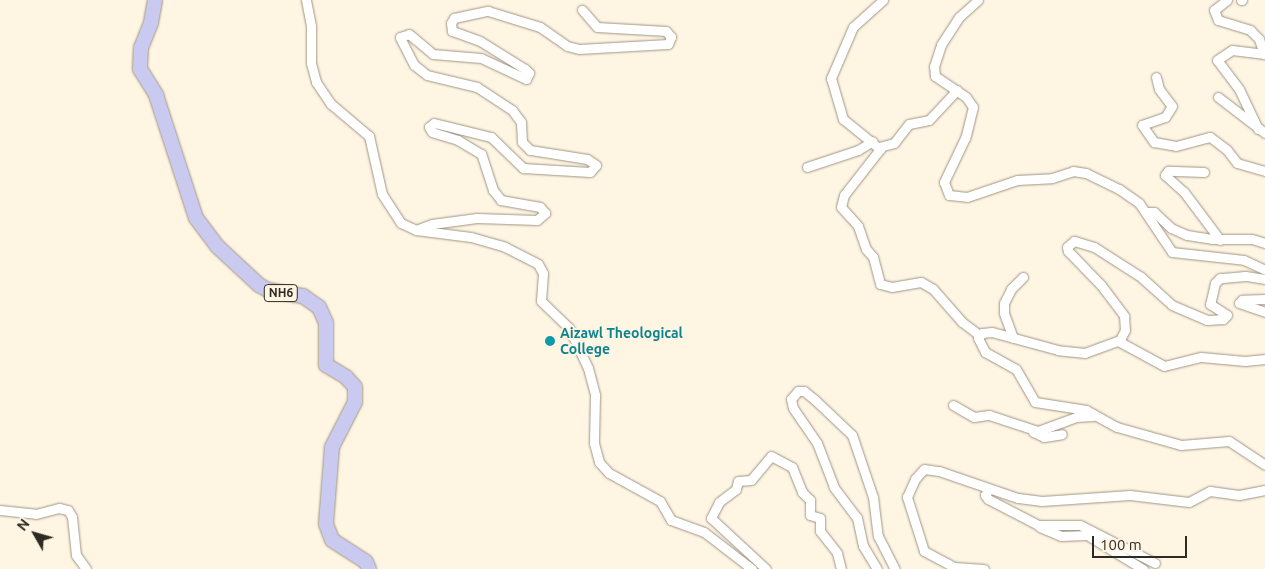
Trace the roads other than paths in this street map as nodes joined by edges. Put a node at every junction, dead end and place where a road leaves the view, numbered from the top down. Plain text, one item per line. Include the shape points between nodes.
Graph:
1 (155, 0) edge
2 (306, 0) edge
3 (883, 0) edge
4 (978, 0) edge
5 (1227, 0) edge
6 (582, 10) dead end
7 (1265, 54) edge
8 (1156, 77) dead end
9 (957, 90) junction
10 (1218, 97) dead end
11 (1261, 131) edge
12 (876, 144) junction
13 (807, 167) dead end
14 (1265, 171) edge
15 (1204, 172) dead end
16 (1148, 212) junction
17 (416, 230) junction
18 (1220, 240) junction
19 (1265, 243) edge
20 (1265, 270) edge
21 (1023, 277) dead end
22 (1265, 279) edge
23 (1265, 299) edge
24 (1265, 312) edge
25 (979, 335) junction
26 (1013, 338) junction
27 (1118, 341) junction
28 (1265, 359) edge
29 (953, 406) dead end
30 (1097, 413) junction
31 (1029, 428) junction
32 (1062, 434) dead end
33 (1265, 465) edge
34 (989, 490) junction
35 (1265, 490) edge
36 (0, 510) edge
37 (1038, 525) junction
38 (1155, 563) dead end
39 (86, 569) edge
40 (369, 569) edge
41 (752, 569) edge
42 (766, 569) edge
43 (841, 569) edge
44 (877, 569) edge
45 (895, 569) edge
46 (984, 569) edge
47 (1143, 569) edge

1 - 40 highway, NH6 via 151,23 141,48 140,69 156,95 196,218 218,247 259,285 268,290 303,296 319,307 326,323 326,365 355,388 355,402 332,446 326,524 332,540 366,562
2 - 17 street via 311,26 311,63 316,82 330,104 369,136 385,201 401,223
3 - 12 street via 853,27 831,78 843,119
4 - 9 street via 960,18 942,45 934,66 936,76
5 - 7 street via 1214,10 1218,20 1250,30 1259,39
6 - 17 street via 597,26 666,30 671,38 668,44 578,49 567,46 540,27 488,11 454,18 452,31 480,41 525,69 526,79 481,58 433,54 409,34 400,37 414,65 427,75 477,87 512,110 521,122 522,142 530,150 587,159 596,165 590,172 527,168 520,166 491,137 432,124 429,129 432,132 466,143 481,154 501,200 540,207 545,213 537,220 477,218 432,224
7 - 11 street via 1232,50 1217,60 1240,89
8 - 14 street via 1159,88 1172,106 1165,117 1142,125 1154,142 1176,146 1210,137 1237,163
9 - 12 street via 929,120 909,124 894,143
9 - 16 street via 972,103 974,112 944,182 949,194 967,198 1017,180 1052,178 1073,171 1086,173 1119,189
10 - 11 street
12 - 13 street
12 - 25 street via 879,152 841,204 858,226 866,248 874,258 879,282 892,287 921,282 936,292 958,318
15 - 18 street via 1168,171 1165,176 1184,192
16 - 18 street via 1158,214 1176,231
16 - 20 street via 1172,252 1244,260
17 - 41 street via 471,238 522,254 538,264 543,274 541,300 569,328 588,368 595,395 594,443 600,462 610,474 660,502 672,520 704,532
18 - 19 street via 1252,239
21 - 26 street via 1011,289 1004,303
22 - 27 street via 1246,276 1220,278 1215,283 1210,304 1228,315 1223,319 1207,320 1172,305 1141,277 1094,246 1070,242 1068,251 1101,284 1124,316 1126,330
23 - 24 street via 1242,300 1239,303
25 - 26 street via 989,331
25 - 30 street via 978,342 985,352 1016,369 1036,402
26 - 27 street via 1058,350 1085,353
27 - 28 street via 1164,366 1201,357 1245,361
29 - 31 street via 974,417 989,415
30 - 31 street via 1091,417 1069,418 1045,430
30 - 33 street via 1117,427 1180,445 1229,441
31 - 32 street via 1044,437
34 - 35 street via 1042,500 1130,496 1189,502 1210,491 1239,495
34 - 37 street via 985,494 988,499
34 - 46 street via 939,471 924,469 915,479 907,498 924,551 954,567
36 - 39 street via 36,514 59,508 68,510 72,517 76,555
37 - 38 street via 1080,525
37 - 47 street via 1057,535 1087,535
42 - 43 street via 711,518 719,502 736,489 738,481 751,480 771,456 792,467 802,492 810,500 810,514 820,518 820,531 837,552
44 - 45 street via 863,546 857,518 834,487 817,443 793,408 791,398 798,391 804,391 852,434 873,497 881,545

